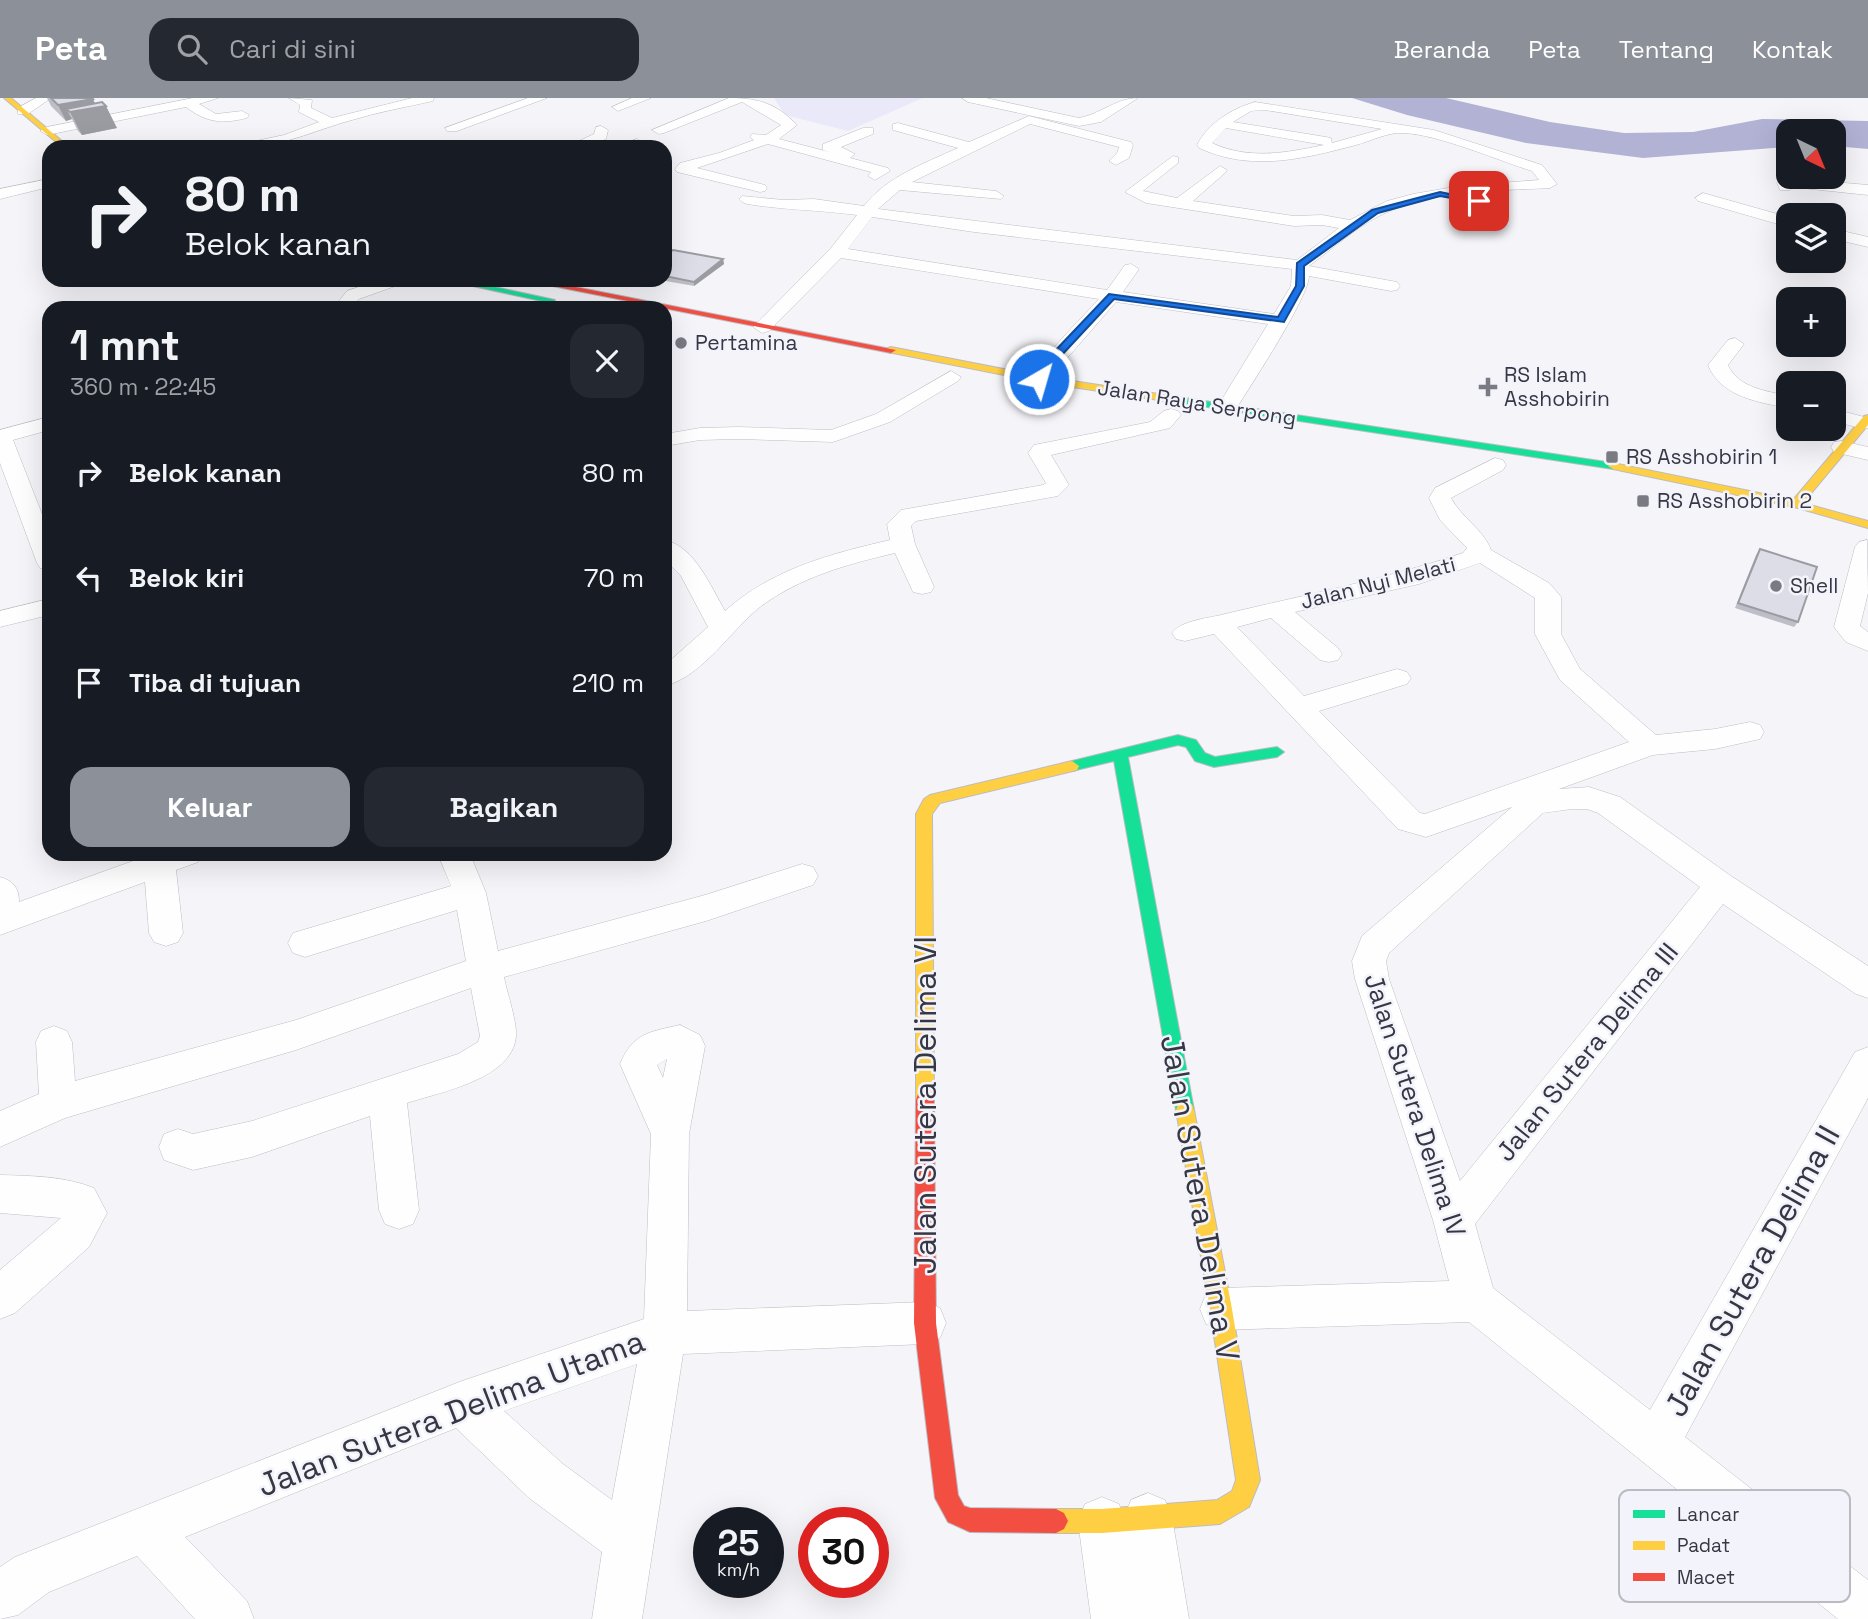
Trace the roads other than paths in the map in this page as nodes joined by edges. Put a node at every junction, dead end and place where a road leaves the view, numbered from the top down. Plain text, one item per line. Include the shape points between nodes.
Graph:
1 (7, 98) edge
2 (44, 98) edge
3 (212, 98) edge
4 (220, 98) edge
5 (295, 98) edge
6 (428, 98) edge
7 (541, 98) edge
8 (645, 98) edge
9 (743, 98) edge
10 (968, 98) edge
11 (1032, 98) edge
12 (1132, 98) edge
13 (397, 100) edge
14 (189, 103) junction
15 (618, 107) dead end
16 (1012, 108) junction
17 (23, 111) junction
18 (242, 116) junction
19 (331, 123) junction
20 (256, 124) dead end
21 (1223, 124) junction
22 (898, 127) dead end
23 (452, 128) dead end
24 (1402, 128) junction
25 (601, 130) dead end
26 (659, 130) dead end
27 (47, 131) junction
28 (868, 131) dead end
29 (1084, 133) junction
30 (751, 136) junction
31 (766, 139) junction
32 (58, 140) edge
33 (266, 140) edge
34 (591, 140) edge
35 (1058, 143) dead end
36 (1339, 144) junction
37 (970, 146) junction
38 (1116, 160) dead end
39 (1173, 160) dead end
40 (677, 165) junction
41 (1537, 167) junction
42 (1220, 170) dead end
43 (917, 172) junction
44 (1846, 172) edge
45 (874, 176) dead end
46 (1868, 176) edge
47 (1550, 184) junction
48 (42, 185) edge
49 (896, 185) junction
50 (1516, 185) junction
51 (760, 188) dead end
52 (1846, 188) edge
53 (1868, 190) edge
54 (0, 194) edge
55 (1440, 194) junction
56 (996, 196) dead end
57 (877, 198) junction
58 (1703, 198) dead end
59 (747, 199) dead end
60 (1551, 200) dead end
61 (905, 202) dead end
62 (1182, 202) junction
63 (1486, 202) dead end
64 (866, 212) junction
65 (1776, 219) edge
66 (1354, 226) junction
67 (1846, 237) edge
68 (1868, 242) edge
69 (837, 252) junction
70 (1300, 268) junction
71 (1131, 269) dead end
72 (1391, 286) dead end
73 (375, 287) edge
74 (485, 287) edge
75 (561, 287) edge
76 (1112, 296) junction
77 (348, 301) edge
78 (558, 301) edge
79 (631, 301) edge
80 (672, 309) edge
81 (1281, 320) junction
82 (672, 323) edge
83 (762, 327) junction
84 (1735, 344) dead end
85 (951, 377) junction
86 (1039, 379) junction
87 (1776, 398) edge
88 (1177, 416) joint
89 (1846, 417) edge
90 (1228, 419) junction
91 (1866, 421) edge
92 (42, 425) edge
93 (1262, 429) dead end
94 (1, 437) edge
95 (672, 439) edge
96 (1460, 442) junction
97 (1842, 447) junction
98 (1868, 454) edge
99 (1453, 458) junction
100 (1501, 466) joint
101 (1796, 504) junction
102 (1864, 541) edge
103 (903, 544) junction
104 (42, 545) edge
105 (1479, 553) junction
106 (672, 554) edge
107 (922, 587) dead end
108 (42, 609) edge
109 (1275, 609) junction
110 (0, 618) edge
111 (1218, 624) junction
112 (721, 627) junction
113 (1185, 633) dead end
114 (1868, 643) edge
115 (1329, 654) dead end
116 (672, 672) edge
117 (1397, 678) dead end
118 (1299, 708) junction
119 (1750, 732) dead end
120 (1650, 745) junction
121 (1276, 752) dead end
122 (1120, 756) junction
123 (157, 861) edge
124 (169, 861) edge
125 (457, 861) edge
126 (802, 876) dead end
127 (1720, 885) junction
128 (470, 893) junction
129 (1, 911) edge
130 (166, 933) dead end
131 (305, 943) dead end
132 (487, 968) junction
133 (1868, 984) edge
134 (54, 1042) dead end
135 (1868, 1063) edge
136 (387, 1093) junction
137 (58, 1103) junction
138 (0, 1130) edge
139 (670, 1134) dead end
140 (177, 1147) dead end
141 (0, 1194) edge
142 (398, 1210) dead end
143 (1453, 1220) junction
144 (0, 1298) edge
145 (1476, 1301) junction
146 (1221, 1309) junction
147 (925, 1323) junction
148 (665, 1332) junction
149 (462, 1403) junction
150 (1657, 1443) junction
151 (1716, 1490) edge
152 (1125, 1519) junction
153 (145, 1530) junction
154 (628, 1541) junction
155 (0, 1597) edge
156 (1850, 1597) edge
157 (1868, 1611) edge
158 (229, 1619) edge
159 (617, 1619) edge
160 (1116, 1619) edge
161 (1164, 1619) edge

1 - 17 main road
2 - 17 street
3 - 14 street
4 - 18 street
5 - 19 street via 307,103 304,109
6 - 13 street
7 - 23 street
8 - 15 street
9 - 26 street
9 - 30 street via 744,107 770,124
9 - 31 street via 790,125
10 - 16 street
11 - 16 street
12 - 16 street via 1096,119 1079,122
13 - 19 street
14 - 18 street via 210,119
14 - 27 street
17 - 27 main road
18 - 20 street
19 - 33 street via 288,138
21 - 24 street via 1252,105
21 - 36 street
21 - 36 street via 1204,144 1217,152 1275,160
22 - 37 street
24 - 36 street
24 - 41 street
25 - 34 street via 601,136
27 - 32 main road
28 - 43 street via 828,147
29 - 35 street
29 - 37 street via 1029,120
29 - 38 street via 1126,145 1124,155
30 - 31 street
30 - 40 street
31 - 40 street via 713,160
31 - 45 street via 883,170
37 - 43 street
39 - 62 street via 1133,192
40 - 51 street
41 - 47 street
41 - 47 street via 1564,176
42 - 62 street
43 - 49 street
44 - 46 street
47 - 50 street
48 - 54 street
49 - 56 street
49 - 57 street
50 - 55 street
50 - 60 street
52 - 53 street
55 - 63 street
55 - 66 street via 1389,206
57 - 61 street
57 - 64 street
58 - 65 street
59 - 64 street
62 - 66 street
64 - 69 street
64 - 70 street
66 - 70 street
67 - 68 street
69 - 76 street
69 - 83 street
70 - 72 street
70 - 81 street via 1300,286
71 - 76 street
73 - 77 street
74 - 78 main road
75 - 79 main road, Jalan Raya Serpong
76 - 81 street
76 - 86 street
80 - 83 main road, Jalan Raya Serpong
81 - 90 street
82 - 85 main road, Jalan Raya Serpong
83 - 86 main road, Jalan Raya Serpong
84 - 87 street via 1718,370 1729,383
85 - 88 main road, Jalan Raya Serpong
85 - 95 street via 883,418 833,436 738,433
86 - 90 main road, Jalan Raya Serpong
88 - 103 street via 1155,427 1047,448 1039,453 1058,485 1055,488 909,515 899,524
89 - 91 street
90 - 96 main road, Jalan Raya Serpong
91 - 97 main road
92 - 94 street
93 - 99 main road, Jalan Raya Serpong
94 - 104 street
96 - 99 main road
96 - 101 main road, Jalan Raya Serpong via 1619,467
97 - 98 street
97 - 101 main road
99 - 100 main road, Jalan Raya Serpong
100 - 105 street, Jalan Nyi Melati via 1440,498
101 - 102 main road, Jalan Raya Serpong
102 - 114 street via 1847,627
103 - 107 street
103 - 112 street via 790,578
105 - 109 street, Jalan Nyi Melati via 1410,579
105 - 120 street via 1541,588 1548,597 1548,634 1570,674
106 - 112 street via 691,572
108 - 110 street
109 - 111 street, Jalan Nyi Melati
109 - 115 street
111 - 113 street, Jalan Nyi Melati
111 - 118 street
112 - 116 street via 695,656
117 - 118 street
118 - 120 street via 1409,821 1426,826
119 - 120 street
121 - 122 main road, Jalan Sutera Delima VI via 1208,762 1191,743 1178,740
122 - 146 main road, Jalan Sutera Delima V
122 - 147 main road, Jalan Sutera Delima VI via 935,799 924,814
123 - 129 street
124 - 130 street
125 - 128 street
126 - 132 street via 706,908
127 - 133 street
127 - 143 street, Jalan Sutera Delima III
127 - 143 street, Jalan Sutera Delima IV via 1609,805 1589,798 1534,804 1374,946 1369,961 1372,979
128 - 131 street
128 - 132 street
132 - 136 street via 498,1036 492,1052 469,1066
132 - 137 street via 296,1035
134 - 137 street
135 - 150 street, Jalan Sutera Delima II
136 - 140 street via 252,1139 193,1152
136 - 142 street
137 - 138 street
139 - 148 street
141 - 144 street via 80,1202 87,1213 75,1233
143 - 145 street, Jalan Sutera Delima IV
145 - 146 street
145 - 150 street
146 - 152 main road, Jalan Sutera Delima V via 1248,1480 1241,1499 1220,1512
147 - 148 street, Jalan Sutera Delima Utama
147 - 152 main road, Jalan Sutera Delima VI via 947,1499 956,1514 970,1520
148 - 149 street, Jalan Sutera Delima Utama
148 - 154 street
149 - 153 street, Jalan Sutera Delima Utama
149 - 154 street via 546,1481
150 - 151 street
152 - 160 street
152 - 161 street
153 - 155 street, Jalan Sutera Delima Utama via 32,1574
153 - 158 street
154 - 159 street
156 - 157 street

